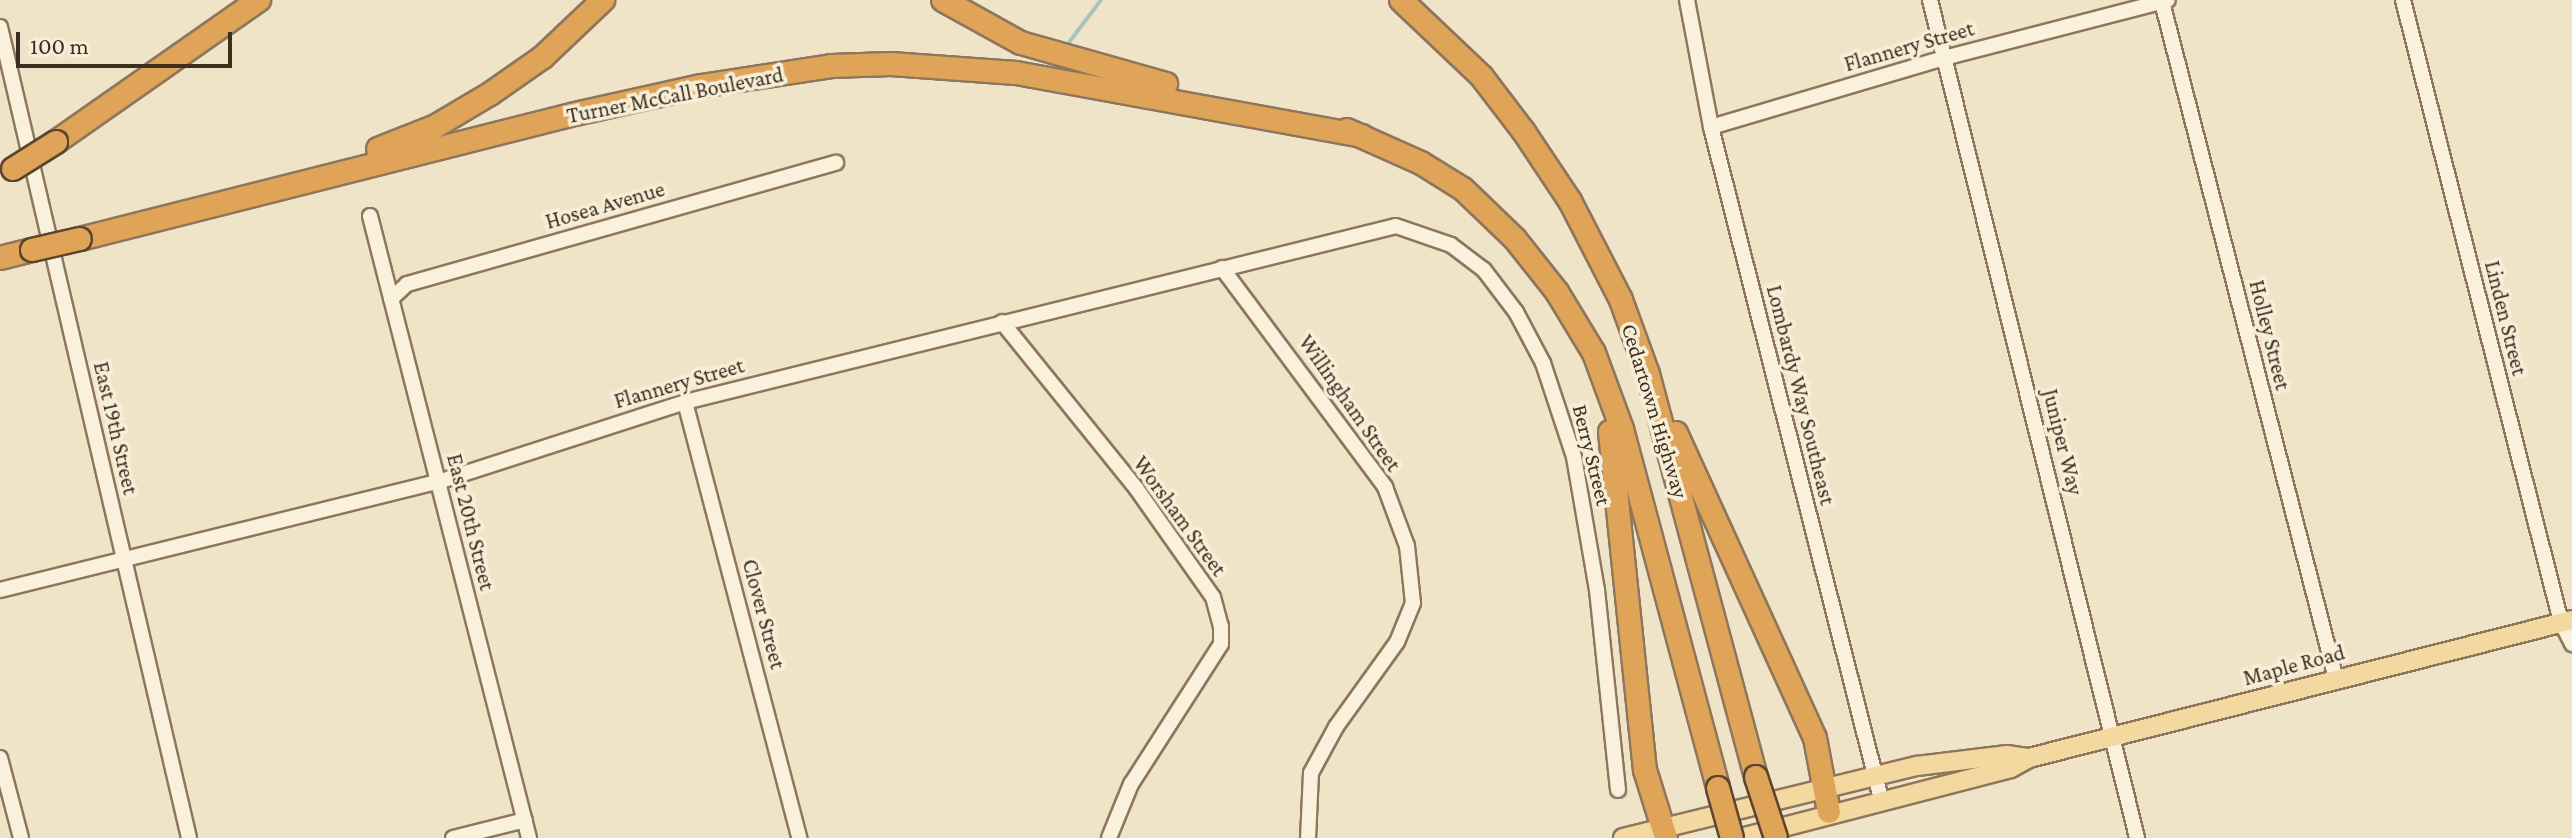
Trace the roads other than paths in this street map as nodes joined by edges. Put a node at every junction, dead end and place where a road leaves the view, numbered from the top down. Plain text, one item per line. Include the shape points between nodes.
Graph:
1 (259, 0) edge
2 (603, 0) edge
3 (943, 0) edge
4 (1401, 0) edge
5 (1930, 0) edge
6 (2403, 0) edge
7 (1688, 1) edge
8 (2165, 1) edge
9 (243, 6) edge
10 (0, 27) edge
11 (1944, 58) junction
12 (1711, 127) junction
13 (1361, 136) junction
14 (836, 163) dead end
15 (6, 172) edge
16 (248, 194) junction
17 (370, 216) dead end
18 (1374, 229) joint
19 (0, 258) edge
20 (1222, 268) junction
21 (391, 299) junction
22 (1002, 322) junction
23 (1594, 353) junction
24 (1648, 374) junction
25 (685, 402) junction
26 (438, 482) junction
27 (122, 556) junction
28 (0, 590) edge
29 (2566, 621) edge
30 (2572, 644) edge
31 (2336, 679) junction
32 (2115, 739) junction
33 (0, 758) edge
34 (2029, 758) junction
35 (1875, 776) junction
36 (1825, 788) junction
37 (1618, 790) dead end
38 (1881, 799) junction
39 (1829, 812) junction
40 (525, 820) junction
41 (1663, 832) edge
42 (1759, 836) edge
43 (21, 838) edge
44 (189, 838) edge
45 (453, 838) edge
46 (529, 838) edge
47 (799, 838) edge
48 (1109, 838) edge
49 (1308, 838) edge
50 (1623, 838) edge
51 (1732, 838) edge
52 (2137, 838) edge

1 - 9 highway
2 - 16 highway via 543,57 436,126
3 - 13 highway via 1021,43 1078,63 1322,121
4 - 24 highway, Cedartown Highway via 1482,77 1570,201 1621,300
5 - 11 street, Juniper Way
6 - 29 street, Linden Street
7 - 12 street, Lombardy Way Southeast
8 - 11 street, Flannery Street
8 - 31 street, Holley Street
9 - 15 highway, bridge via 56,142
10 - 27 street, East 19th Street
11 - 12 street, Flannery Street
11 - 32 street, Juniper Way
12 - 35 street, Lombardy Way Southeast
13 - 16 highway, Turner McCall Boulevard via 1016,73 891,64 831,66 603,107
13 - 23 highway, Cedartown Highway via 1463,189 1515,239 1557,292
14 - 21 street, Hosea Avenue via 407,284
16 - 19 highway, Turner McCall Boulevard, bridge
17 - 21 street, East 20th Street
18 - 20 street, Flannery Street
18 - 37 street, Berry Street via 1396,226 1426,234 1484,270 1516,312 1543,363 1574,457 1595,575
20 - 22 street, Flannery Street
20 - 49 street, Willingham Street via 1385,487 1407,546 1413,603 1397,642 1336,727 1311,773
21 - 26 street, East 20th Street
22 - 25 street, Flannery Street
22 - 48 street, Worsham Street via 1136,488 1213,597 1221,626 1221,644 1131,784
23 - 41 highway via 1614,452 1645,770
23 - 51 highway, Cedartown Highway, bridge via 1626,444
24 - 36 highway via 1815,738
24 - 42 highway, Cedartown Highway, bridge via 1756,777
25 - 26 street, Flannery Street
25 - 47 street, Clover Street
26 - 27 street, Flannery Street
26 - 40 street, East 20th Street
27 - 28 street, Flannery Street
27 - 44 street, East 19th Street
29 - 30 street, Linden Street
29 - 31 main road, Maple Road
31 - 32 main road, Maple Road
32 - 34 main road, Maple Road
32 - 52 street, Juniper Way
33 - 43 street
34 - 35 main road, Maple Road via 1962,760
34 - 38 main road, Maple Road via 2011,768
35 - 36 main road, Maple Road
35 - 38 street, Lombardy Way Southeast
36 - 39 highway
36 - 41 main road, Maple Road
38 - 39 main road, Maple Road
39 - 42 main road, Maple Road
40 - 45 street
40 - 46 street, East 20th Street
41 - 50 main road, Maple Road

